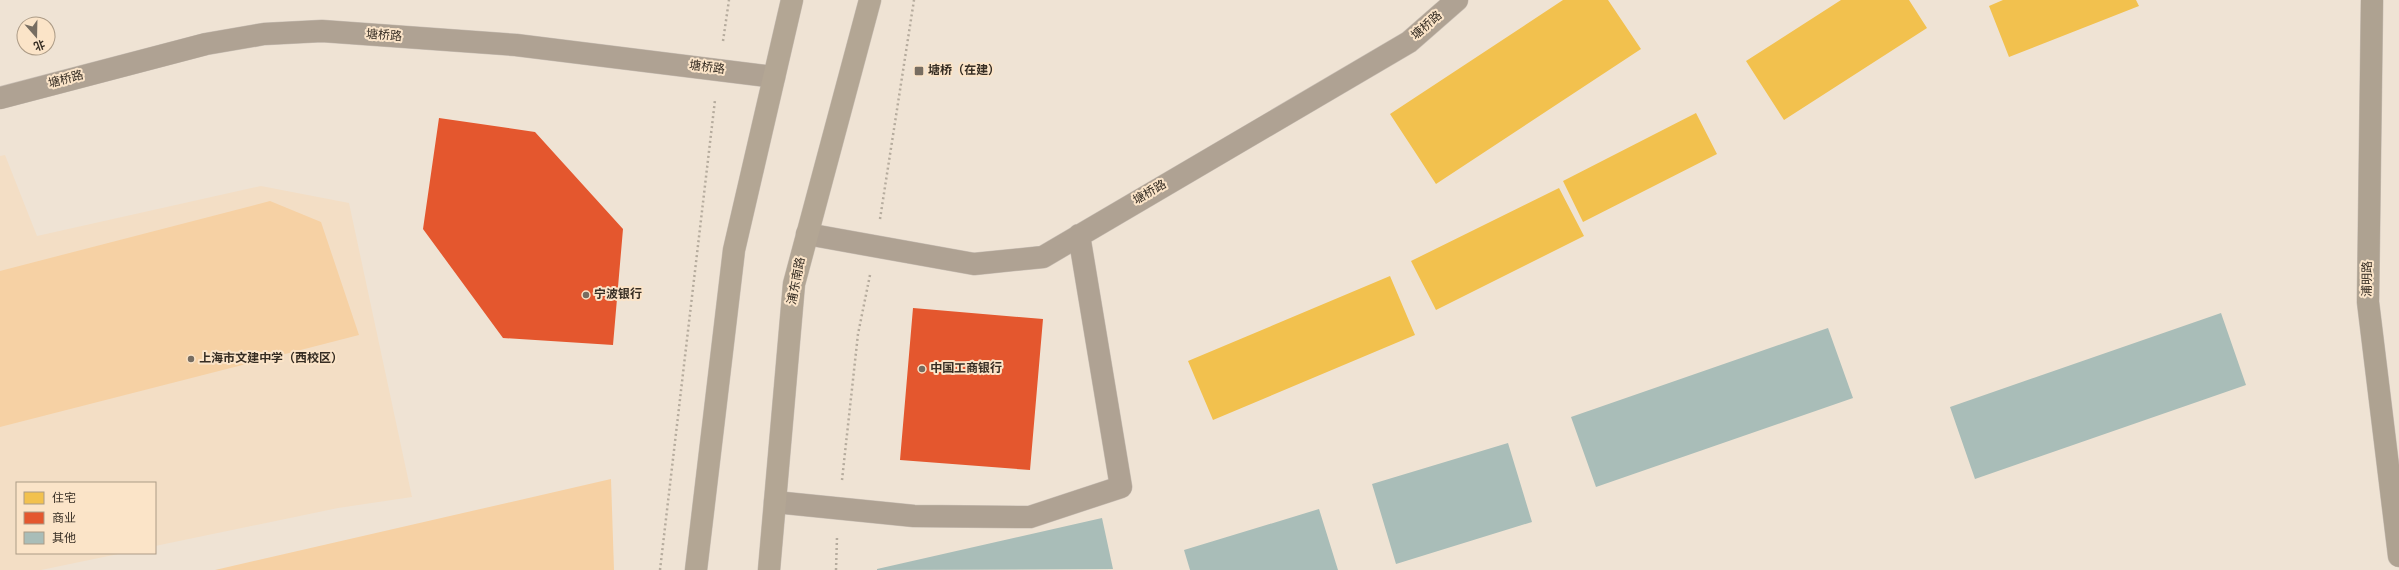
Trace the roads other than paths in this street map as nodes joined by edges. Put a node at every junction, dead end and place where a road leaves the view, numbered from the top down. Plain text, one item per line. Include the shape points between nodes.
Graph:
1 (792, 0) edge
2 (870, 0) edge
3 (1457, 0) edge
4 (2372, 0) edge
5 (774, 77) junction
6 (0, 98) edge
7 (807, 234) junction
8 (1079, 235) junction
9 (775, 502) junction
10 (2399, 556) edge
11 (696, 570) edge
12 (769, 570) edge

1 - 5 main road
2 - 7 main road, 浦东南路
3 - 8 street, 塘桥路 via 1409,42
4 - 10 main road, 浦明路 via 2368,302
5 - 6 street, 塘桥路 via 516,45 322,31 264,34 206,44
5 - 11 main road via 734,250
7 - 8 street, 塘桥路 via 974,264 1043,257
7 - 9 main road, 浦东南路 via 794,284
8 - 9 street via 1121,487 1030,517 914,516
9 - 12 main road, 浦东南路

